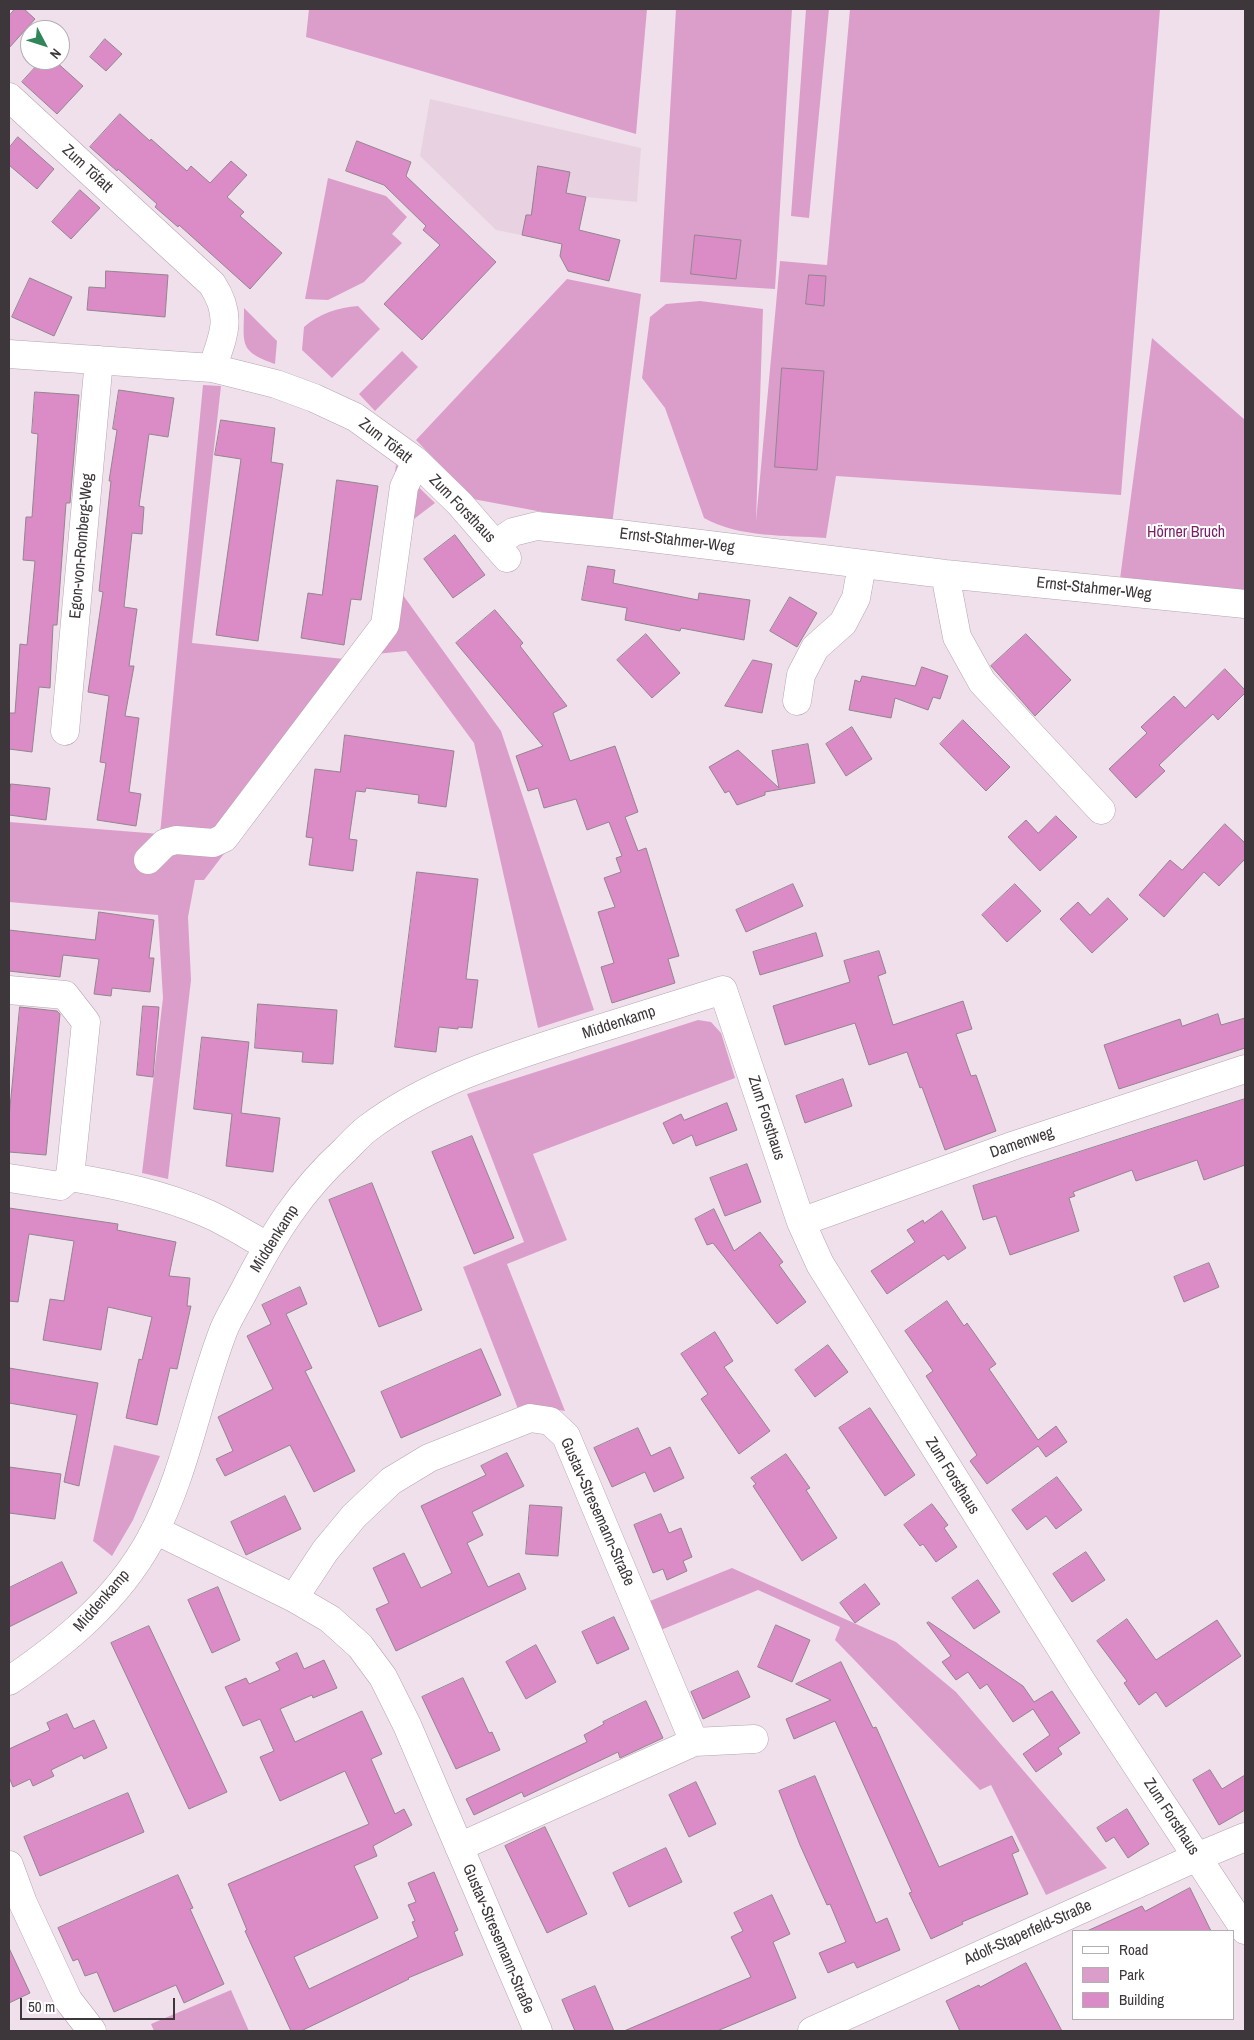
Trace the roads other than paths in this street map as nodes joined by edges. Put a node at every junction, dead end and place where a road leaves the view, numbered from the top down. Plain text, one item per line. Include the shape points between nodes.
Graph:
1 (9, 97) edge
2 (9, 354) edge
3 (99, 360) junction
4 (212, 368) junction
5 (416, 461) junction
6 (501, 551) joint
7 (862, 565) junction
8 (945, 574) junction
9 (1245, 609) edge
10 (797, 701) dead end
11 (65, 731) dead end
12 (1102, 810) dead end
13 (148, 860) dead end
14 (9, 990) edge
15 (723, 990) joint
16 (1245, 1068) edge
17 (70, 1177) junction
18 (9, 1178) edge
19 (800, 1222) junction
20 (267, 1246) junction
21 (155, 1530) junction
22 (294, 1598) junction
23 (9, 1681) edge
24 (754, 1739) dead end
25 (694, 1742) junction
26 (1245, 1837) edge
27 (459, 1847) junction
28 (1197, 1857) junction
29 (9, 1865) edge
30 (1245, 1930) edge
31 (92, 2031) edge
32 (538, 2031) edge
33 (812, 2031) edge

1 - 4 street, Zum Töfatt via 212,284 222,299 225,316 223,337
2 - 3 street
3 - 4 street
3 - 11 street, Egon-von-Romberg-Weg
4 - 5 street, Zum Töfatt via 276,384 314,398 355,417
5 - 6 street, Zum Forsthaus
5 - 13 street, Zum Töfatt via 404,487 385,625 224,838 213,843 165,842
6 - 7 street, Ernst-Stahmer-Weg via 513,532 537,526
7 - 8 street, Ernst-Stahmer-Weg
7 - 10 street via 856,598 843,623 815,648 801,675
8 - 9 street, Ernst-Stahmer-Weg
8 - 12 street via 957,637 982,682
14 - 17 street via 65,995 86,1022
15 - 19 street, Zum Forsthaus
15 - 20 street, Middenkamp via 535,1049 417,1097 367,1129 325,1168
16 - 19 street, Damenweg
17 - 18 street via 60,1186
17 - 20 street via 156,1194 208,1214
19 - 28 street, Zum Forsthaus via 820,1264 886,1371 1082,1682
20 - 21 street, Middenkamp via 224,1328 184,1456
21 - 22 street, Gustav-Stresemann-Straße
21 - 23 street, Middenkamp via 126,1576 87,1622 50,1654
22 - 25 street, Gustav-Stresemann-Straße via 336,1537 391,1481 428,1458 530,1418 550,1421 566,1436
22 - 27 street, Gustav-Stresemann-Straße via 330,1619 360,1646 383,1677
24 - 25 street, Gustav-Stresemann-Straße
25 - 27 street, Gustav-Stresemann-Straße
26 - 28 street, Adolf-Staperfeld-Straße
27 - 32 street, Gustav-Stresemann-Straße
28 - 30 street, Zum Forsthaus
28 - 33 street, Adolf-Staperfeld-Straße
29 - 31 street via 68,2000

